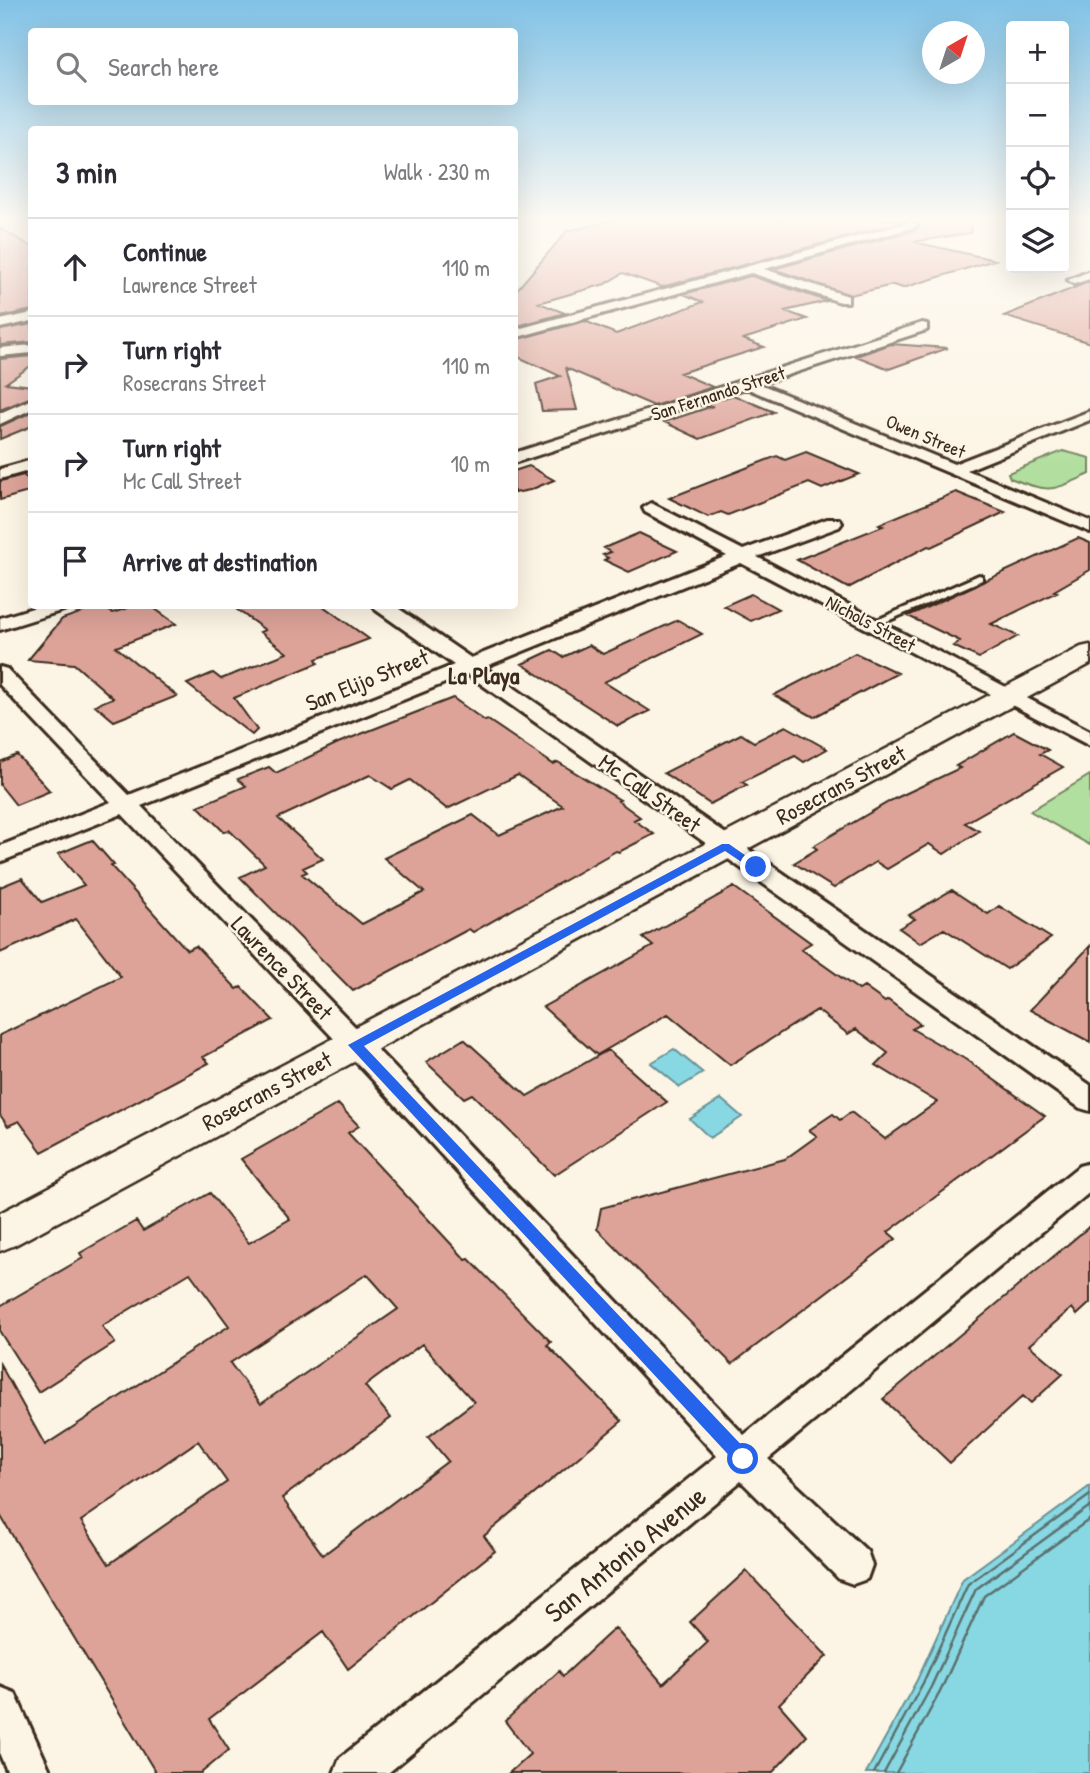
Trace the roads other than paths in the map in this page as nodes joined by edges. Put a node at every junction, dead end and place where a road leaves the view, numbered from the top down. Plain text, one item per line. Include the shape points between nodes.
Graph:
1 (628, 303) edge
2 (28, 318) edge
3 (0, 324) edge
4 (922, 327) dead end
5 (518, 333) edge
6 (28, 349) edge
7 (0, 352) edge
8 (746, 383) junction
9 (28, 405) edge
10 (1090, 415) edge
11 (0, 419) edge
12 (518, 457) edge
13 (28, 466) edge
14 (953, 470) junction
15 (0, 474) edge
16 (651, 508) dead end
17 (833, 523) dead end
18 (1090, 527) edge
19 (742, 555) junction
20 (979, 578) dead end
21 (48, 609) edge
22 (387, 609) edge
23 (0, 624) edge
24 (873, 625) junction
25 (1090, 653) edge
26 (467, 666) junction
27 (0, 673) edge
28 (1009, 696) junction
29 (1090, 740) edge
30 (125, 805) junction
31 (726, 847) junction
32 (0, 855) edge
33 (355, 1045) junction
34 (1090, 1100) edge
35 (1090, 1175) edge
36 (0, 1233) edge
37 (743, 1459) junction
38 (853, 1565) dead end
39 (0, 1708) edge
40 (30, 1773) edge
41 (355, 1773) edge

1 - 5 street
2 - 3 street
4 - 8 street, San Fernando Street
6 - 7 street
8 - 12 street, San Fernando Street
8 - 14 street, Owen Street
9 - 11 street
10 - 14 street
13 - 15 street
14 - 18 street, Owen Street
16 - 19 street, Nichols Street
17 - 19 street, San Elijo Street
19 - 24 street, Nichols Street
19 - 26 street, San Elijo Street
20 - 24 lane
21 - 23 street
22 - 26 street, Mc Call Street
24 - 28 street, Nichols Street
25 - 28 street, Rosecrans Street
26 - 30 street, San Elijo Street
26 - 31 street, Mc Call Street
27 - 30 street, Lawrence Street
28 - 29 street, Nichols Street
28 - 31 street, Rosecrans Street
30 - 32 street, San Elijo Street
30 - 33 street, Lawrence Street
31 - 33 street, Rosecrans Street
31 - 34 street, Mc Call Street
33 - 36 street, Rosecrans Street
33 - 37 street, Lawrence Street
35 - 37 street, San Antonio Avenue
37 - 38 street, Lawrence Street
37 - 41 street, San Antonio Avenue
39 - 40 street

